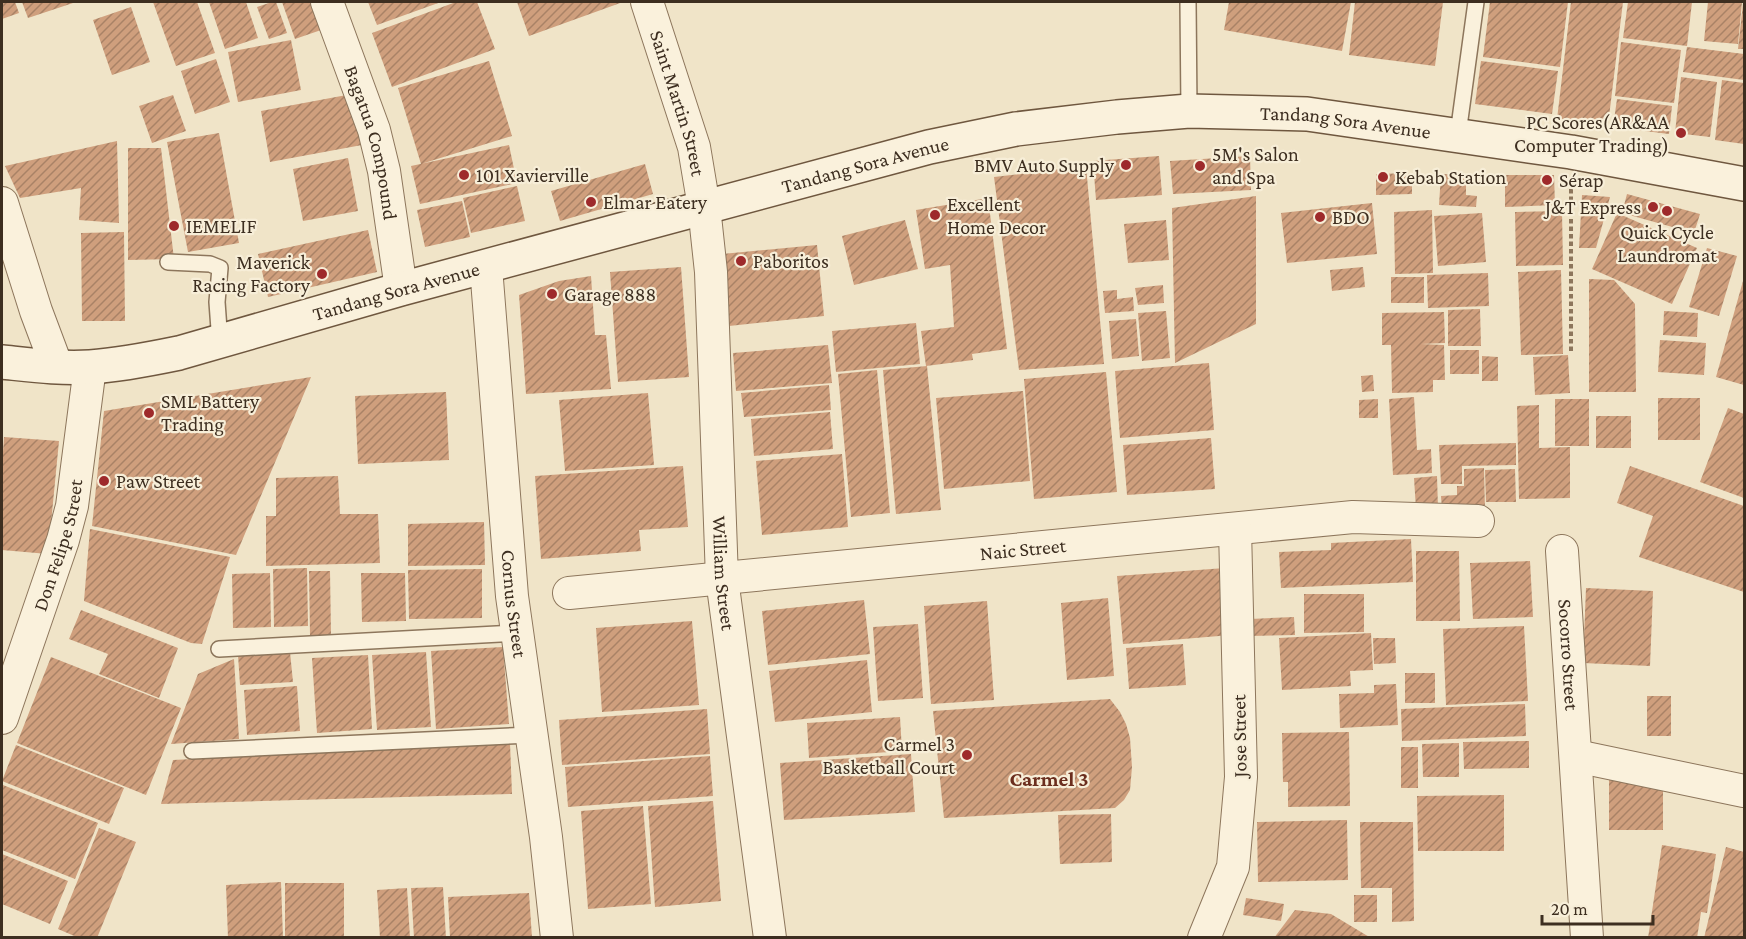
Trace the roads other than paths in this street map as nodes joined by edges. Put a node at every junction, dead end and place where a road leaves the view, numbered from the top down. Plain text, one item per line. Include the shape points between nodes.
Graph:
1 (327, 2) edge
2 (646, 2) edge
3 (1188, 2) edge
4 (1476, 2) edge
5 (1189, 111) junction
6 (1458, 134) junction
7 (1744, 184) edge
8 (2, 202) edge
9 (704, 207) junction
10 (168, 262) dead end
11 (486, 267) junction
12 (400, 289) junction
13 (220, 343) junction
14 (2, 362) edge
15 (57, 367) junction
16 (90, 367) junction
17 (1478, 520) dead end
18 (1235, 529) junction
19 (1562, 551) dead end
20 (722, 579) junction
21 (569, 593) dead end
22 (517, 633) junction
23 (219, 649) dead end
24 (2, 718) edge
25 (531, 735) junction
26 (192, 751) dead end
27 (1575, 756) junction
28 (1744, 791) edge
29 (557, 938) edge
30 (770, 938) edge
31 (1204, 938) edge
32 (1587, 938) edge

1 - 12 street, Bagatua Compound via 374,130 384,171
2 - 9 street, Saint Martin Street via 691,137
3 - 5 lane
4 - 6 lane
5 - 6 main road, Tandang Sora Avenue via 1307,114
5 - 9 main road, Tandang Sora Avenue via 1016,129 929,147
6 - 7 main road, Tandang Sora Avenue
8 - 15 street
9 - 11 main road, Tandang Sora Avenue
9 - 20 street, William Street via 711,272
10 - 13 lane via 220,268
11 - 12 main road, Tandang Sora Avenue
11 - 22 street, Cornus Street
12 - 13 main road, Tandang Sora Avenue
13 - 16 main road, Tandang Sora Avenue via 144,361
14 - 15 main road, Tandang Sora Avenue
15 - 16 main road, Tandang Sora Avenue
16 - 24 street, Don Felipe Street via 72,506
17 - 18 street, Naic Street via 1353,518
18 - 20 street, Naic Street
18 - 31 street, Jose Street via 1241,777 1233,867
19 - 27 street, Socorro Street
20 - 21 street, Naic Street
20 - 30 street, William Street
22 - 23 lane
22 - 25 street, Cornus Street
25 - 26 lane
25 - 29 street, Cornus Street
27 - 28 street
27 - 32 street, Socorro Street

